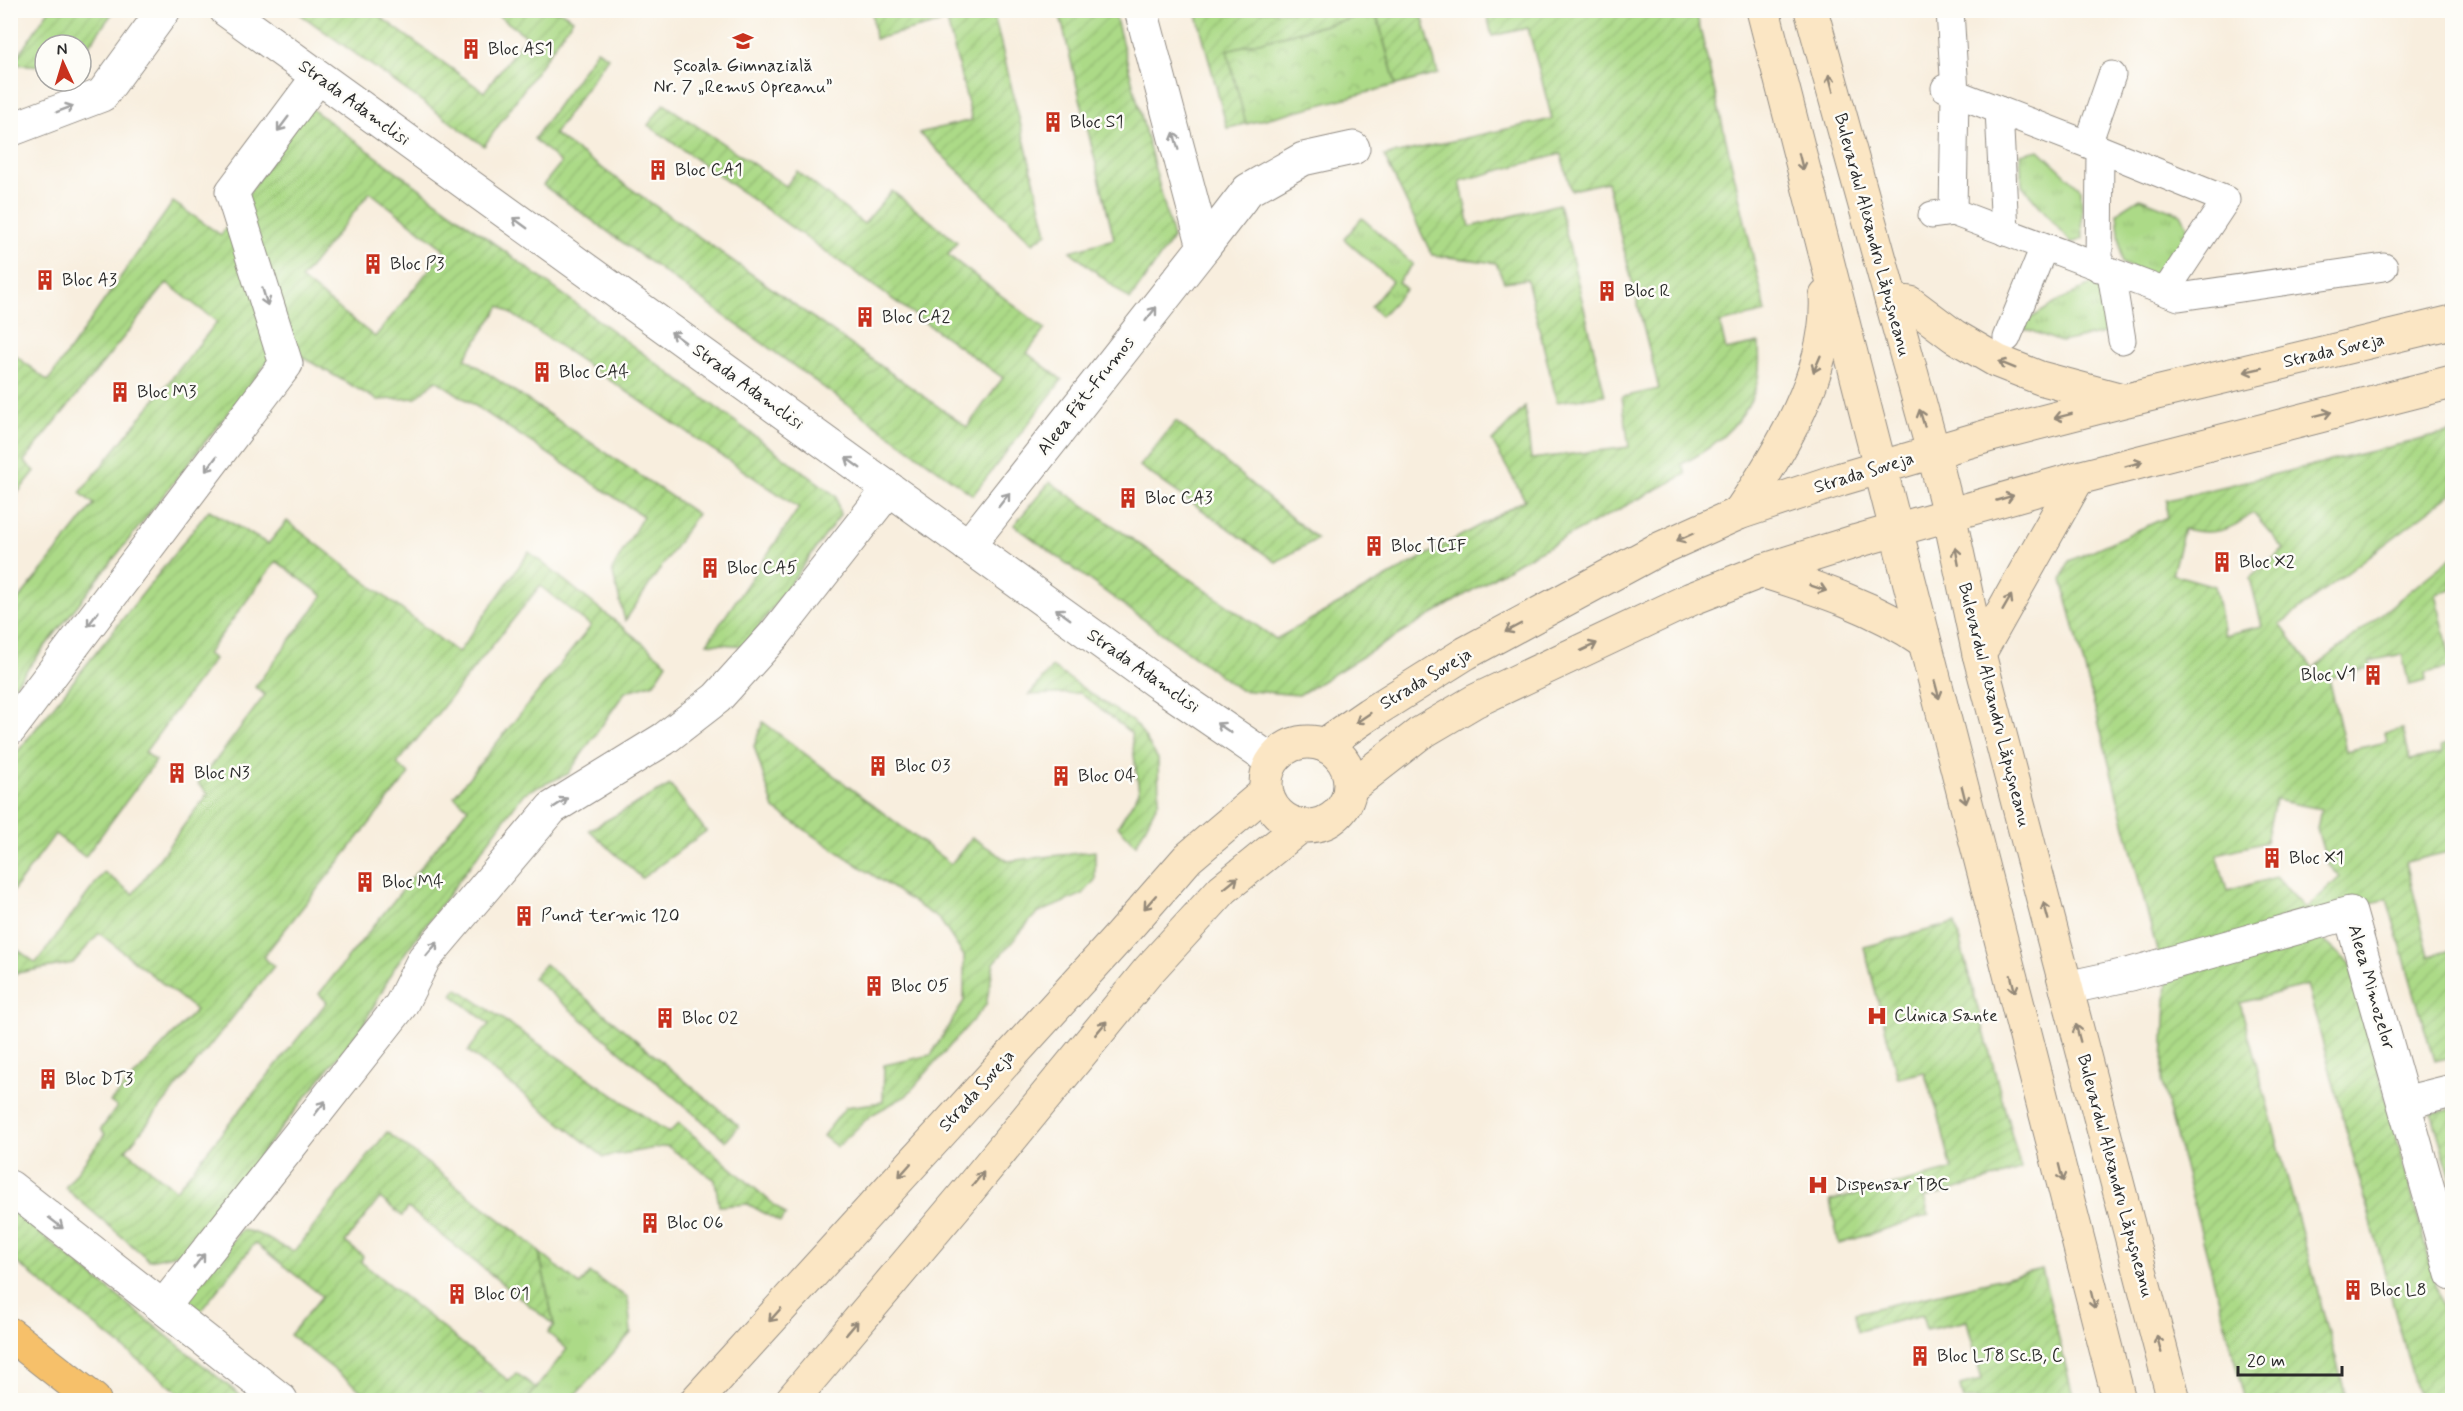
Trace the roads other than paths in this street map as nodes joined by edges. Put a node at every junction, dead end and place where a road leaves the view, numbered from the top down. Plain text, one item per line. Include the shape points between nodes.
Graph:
1 (164, 10) edge
2 (226, 10) edge
3 (1141, 10) edge
4 (1763, 10) edge
5 (1811, 10) edge
6 (1950, 10) edge
7 (2112, 75) dead end
8 (318, 77) junction
9 (1950, 91) junction
10 (1999, 110) junction
11 (10, 130) edge
12 (2094, 146) junction
13 (1353, 148) dead end
14 (2005, 232) junction
15 (1822, 244) junction
16 (1204, 247) junction
17 (2044, 247) junction
18 (2384, 267) dead end
19 (2105, 270) junction
20 (2165, 292) junction
21 (1892, 301) junction
22 (2452, 322) edge
23 (2007, 338) dead end
24 (2122, 340) dead end
25 (2452, 382) edge
26 (2123, 401) junction
27 (1933, 451) junction
28 (1881, 467) junction
29 (2078, 478) junction
30 (889, 489) junction
31 (1738, 513) junction
32 (1949, 514) junction
33 (1896, 530) junction
34 (968, 546) junction
35 (1762, 571) junction
36 (1924, 641) junction
37 (1979, 654) junction
38 (10, 729) edge
39 (1324, 745) junction
40 (1269, 776) junction
41 (1351, 787) junction
42 (1301, 826) junction
43 (2067, 988) junction
44 (2452, 1091) edge
45 (2404, 1103) junction
46 (10, 1187) edge
47 (2452, 1274) edge
48 (163, 1307) junction
49 (10, 1334) edge
50 (94, 1401) edge
51 (281, 1401) edge
52 (697, 1401) edge
53 (792, 1401) edge
54 (2119, 1401) edge
55 (2174, 1401) edge

11 -> 1 street via 102,95
2 - 8 street, Strada Adamclisi
16 -> 3 street
4 -> 15 main road
21 -> 5 main road, Bulevardul Alexandru Lăpușneanu
6 - 9 street
7 - 12 street
30 -> 8 street, Strada Adamclisi
8 -> 38 street via 232,192 286,364
9 - 10 street
9 - 14 street via 1943,214
10 - 12 street
10 - 14 street
12 - 19 street
12 - 20 street via 2226,200
13 - 16 street, Aleea Făt-Frumos via 1303,159 1248,190
14 - 17 street
15 - 28 main road
15 -> 31 main road via 1827,317 1821,354 1768,468
34 -> 16 street, Aleea Făt-Frumos
17 - 19 street
17 - 23 street
18 - 20 street via 2179,297
19 - 20 street
19 - 24 street
26 -> 21 main road via 1996,361 1910,303
27 -> 21 main road, Bulevardul Alexandru Lăpușneanu
22 -> 26 main road, Strada Soveja
29 -> 25 main road
26 -> 27 main road, Strada Soveja
27 - 28 main road, Strada Soveja
27 - 32 main road, Bulevardul Alexandru Lăpușneanu
28 - 31 main road, Strada Soveja
28 - 33 main road
32 -> 29 main road
37 -> 29 main road
30 - 34 street, Strada Adamclisi
48 -> 30 street via 401,1005 424,959 552,808 663,739 717,698 776,633
31 -> 39 main road, Strada Soveja via 1656,550 1466,653
32 - 33 main road
37 -> 32 main road, Bulevardul Alexandru Lăpușneanu
33 - 35 main road
33 - 36 main road
40 -> 34 street, Strada Adamclisi via 1161,685
35 -> 36 main road via 1860,605
41 -> 35 main road via 1450,715 1681,604
36 -> 54 main road
43 -> 37 main road, Bulevardul Alexandru Lăpușneanu
39 - 40 main road via 1301,742 1290,746
39 - 41 main road via 1347,766
40 - 42 main road via 1270,804 1278,814
40 -> 52 main road, Strada Soveja via 1188,858
41 - 42 main road via 1336,817 1319,825
53 -> 42 main road via 1149,970 1223,889
43 - 45 street, Aleea Mimozelor via 2132,974 2350,913
55 -> 43 main road, Bulevardul Alexandru Lăpușneanu
44 - 45 street
45 - 47 street, Aleea Mimozelor
46 -> 48 street
48 - 51 street
49 - 50 main road

